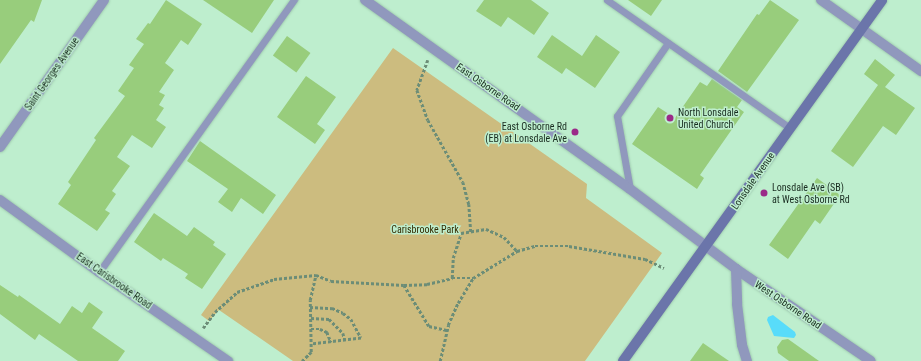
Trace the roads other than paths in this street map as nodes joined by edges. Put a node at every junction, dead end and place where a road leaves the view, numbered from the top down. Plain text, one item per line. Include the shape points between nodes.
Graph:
1 (104, 0) edge
2 (294, 0) edge
3 (365, 0) edge
4 (607, 0) edge
5 (821, 0) edge
6 (882, 0) edge
7 (861, 29) junction
8 (668, 43) junction
9 (921, 71) edge
10 (790, 128) junction
11 (0, 147) edge
12 (630, 189) junction
13 (0, 200) edge
14 (706, 246) junction
15 (736, 270) junction
16 (99, 272) junction
17 (228, 361) edge
18 (623, 361) edge
19 (747, 361) edge
20 (871, 361) edge

1 - 11 street, Saint Georges Avenue
2 - 16 lane
3 - 12 street, East Osborne Road
4 - 8 lane
5 - 7 street
6 - 7 street, Lonsdale Avenue
7 - 9 street
7 - 10 street, Lonsdale Avenue
8 - 10 lane
8 - 12 lane via 617,116
10 - 14 street, Lonsdale Avenue
12 - 14 street, East Osborne Road
13 - 16 street, East Carisbrooke Road
14 - 15 street, West Osborne Road
14 - 18 street, Lonsdale Avenue
15 - 19 street via 737,304 742,345
15 - 20 street, West Osborne Road
16 - 17 street, East Carisbrooke Road

